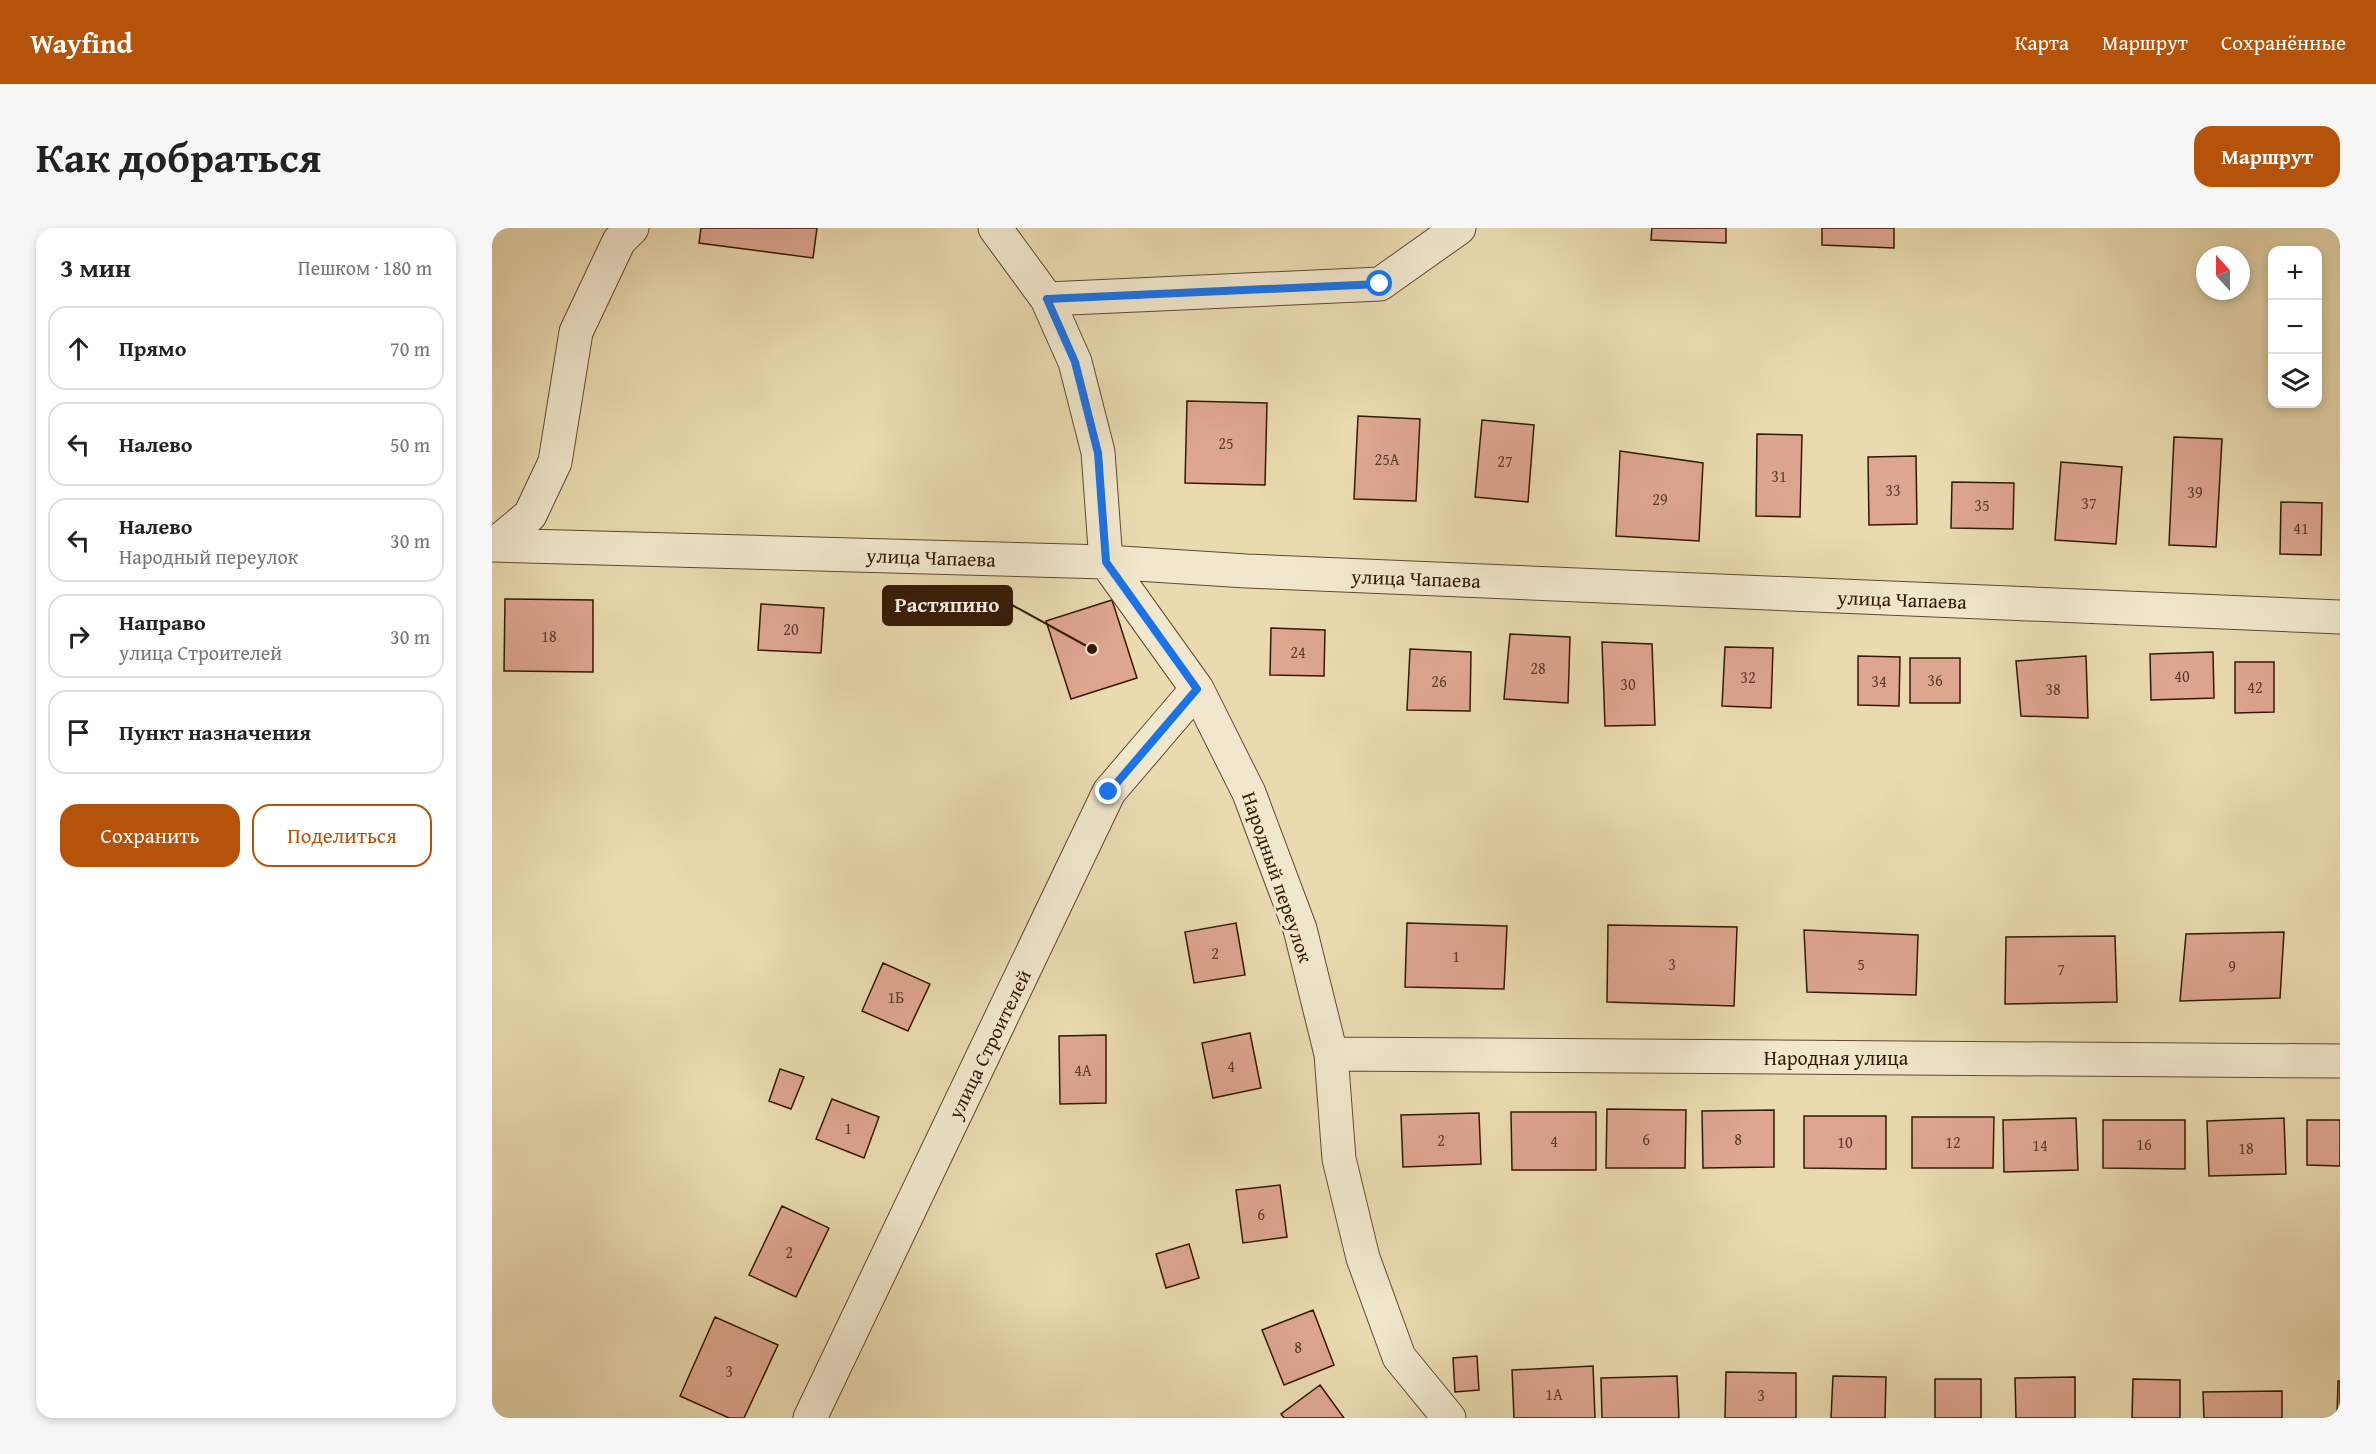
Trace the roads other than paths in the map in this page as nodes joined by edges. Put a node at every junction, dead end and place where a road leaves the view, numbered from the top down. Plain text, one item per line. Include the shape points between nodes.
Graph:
1 (632, 228) edge
2 (995, 228) edge
3 (1459, 228) edge
4 (1047, 299) junction
5 (493, 545) edge
6 (1106, 562) junction
7 (2340, 617) edge
8 (1197, 689) junction
9 (1331, 1054) junction
10 (2340, 1061) edge
11 (810, 1418) edge
12 (1449, 1418) edge

1 - 5 street via 619,241 576,332 555,462 530,515
2 - 4 street
3 - 4 street via 1380,284
4 - 6 street via 1075,362 1098,453
5 - 6 street, улица Чапаева
6 - 7 street, улица Чапаева
6 - 8 street, Народный переулок
8 - 9 street, Народный переулок via 1249,793 1300,929
8 - 11 street, улица Строителей via 1109,792
9 - 10 street, Народная улица
9 - 12 street, Народный переулок via 1339,1159 1364,1258 1399,1357

